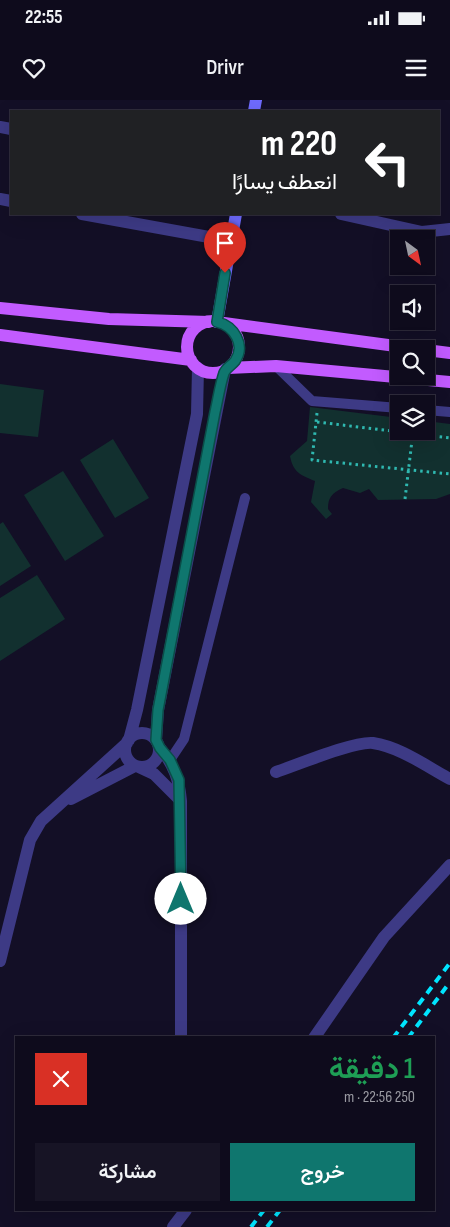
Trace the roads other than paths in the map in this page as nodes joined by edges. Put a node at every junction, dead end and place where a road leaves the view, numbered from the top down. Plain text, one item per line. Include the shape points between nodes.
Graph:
1 (88, 215) edge
2 (236, 215) edge
3 (346, 215) edge
4 (450, 229) edge
5 (231, 241) junction
6 (0, 308) edge
7 (216, 322) junction
8 (0, 335) edge
9 (390, 345) edge
10 (435, 351) edge
11 (450, 353) edge
12 (195, 364) junction
13 (276, 366) junction
14 (227, 369) junction
15 (450, 382) edge
16 (390, 407) edge
17 (435, 411) edge
18 (450, 412) edge
19 (245, 498) dead end
20 (128, 742) junction
21 (158, 744) junction
22 (170, 760) junction
23 (137, 766) junction
24 (276, 772) dead end
25 (450, 779) edge
26 (181, 801) junction
27 (53, 808) junction
28 (450, 865) edge
29 (0, 961) edge
30 (181, 1036) edge
31 (315, 1036) edge

1 - 5 street
2 - 5 street
3 - 4 street via 422,232
5 - 7 street
6 - 7 main road via 109,319
7 - 9 main road
7 - 12 main road via 194,330 190,337 188,353
7 - 14 main road via 235,333 239,348 238,356
8 - 12 main road
10 - 11 main road
12 - 14 main road via 212,373
12 - 20 street via 197,414
13 - 14 main road
13 - 15 main road
13 - 16 lane via 312,401
14 - 21 street via 158,710
17 - 18 lane
19 - 22 lane via 184,738
20 - 21 street via 132,736 142,733
20 - 23 street via 126,754
20 - 27 street
21 - 22 street
21 - 23 street via 154,763
22 - 26 street via 179,780
23 - 26 street via 154,774
23 - 27 street
24 - 25 street via 371,743 394,749
26 - 30 street
27 - 29 street via 40,820 30,840
28 - 31 street via 384,937

